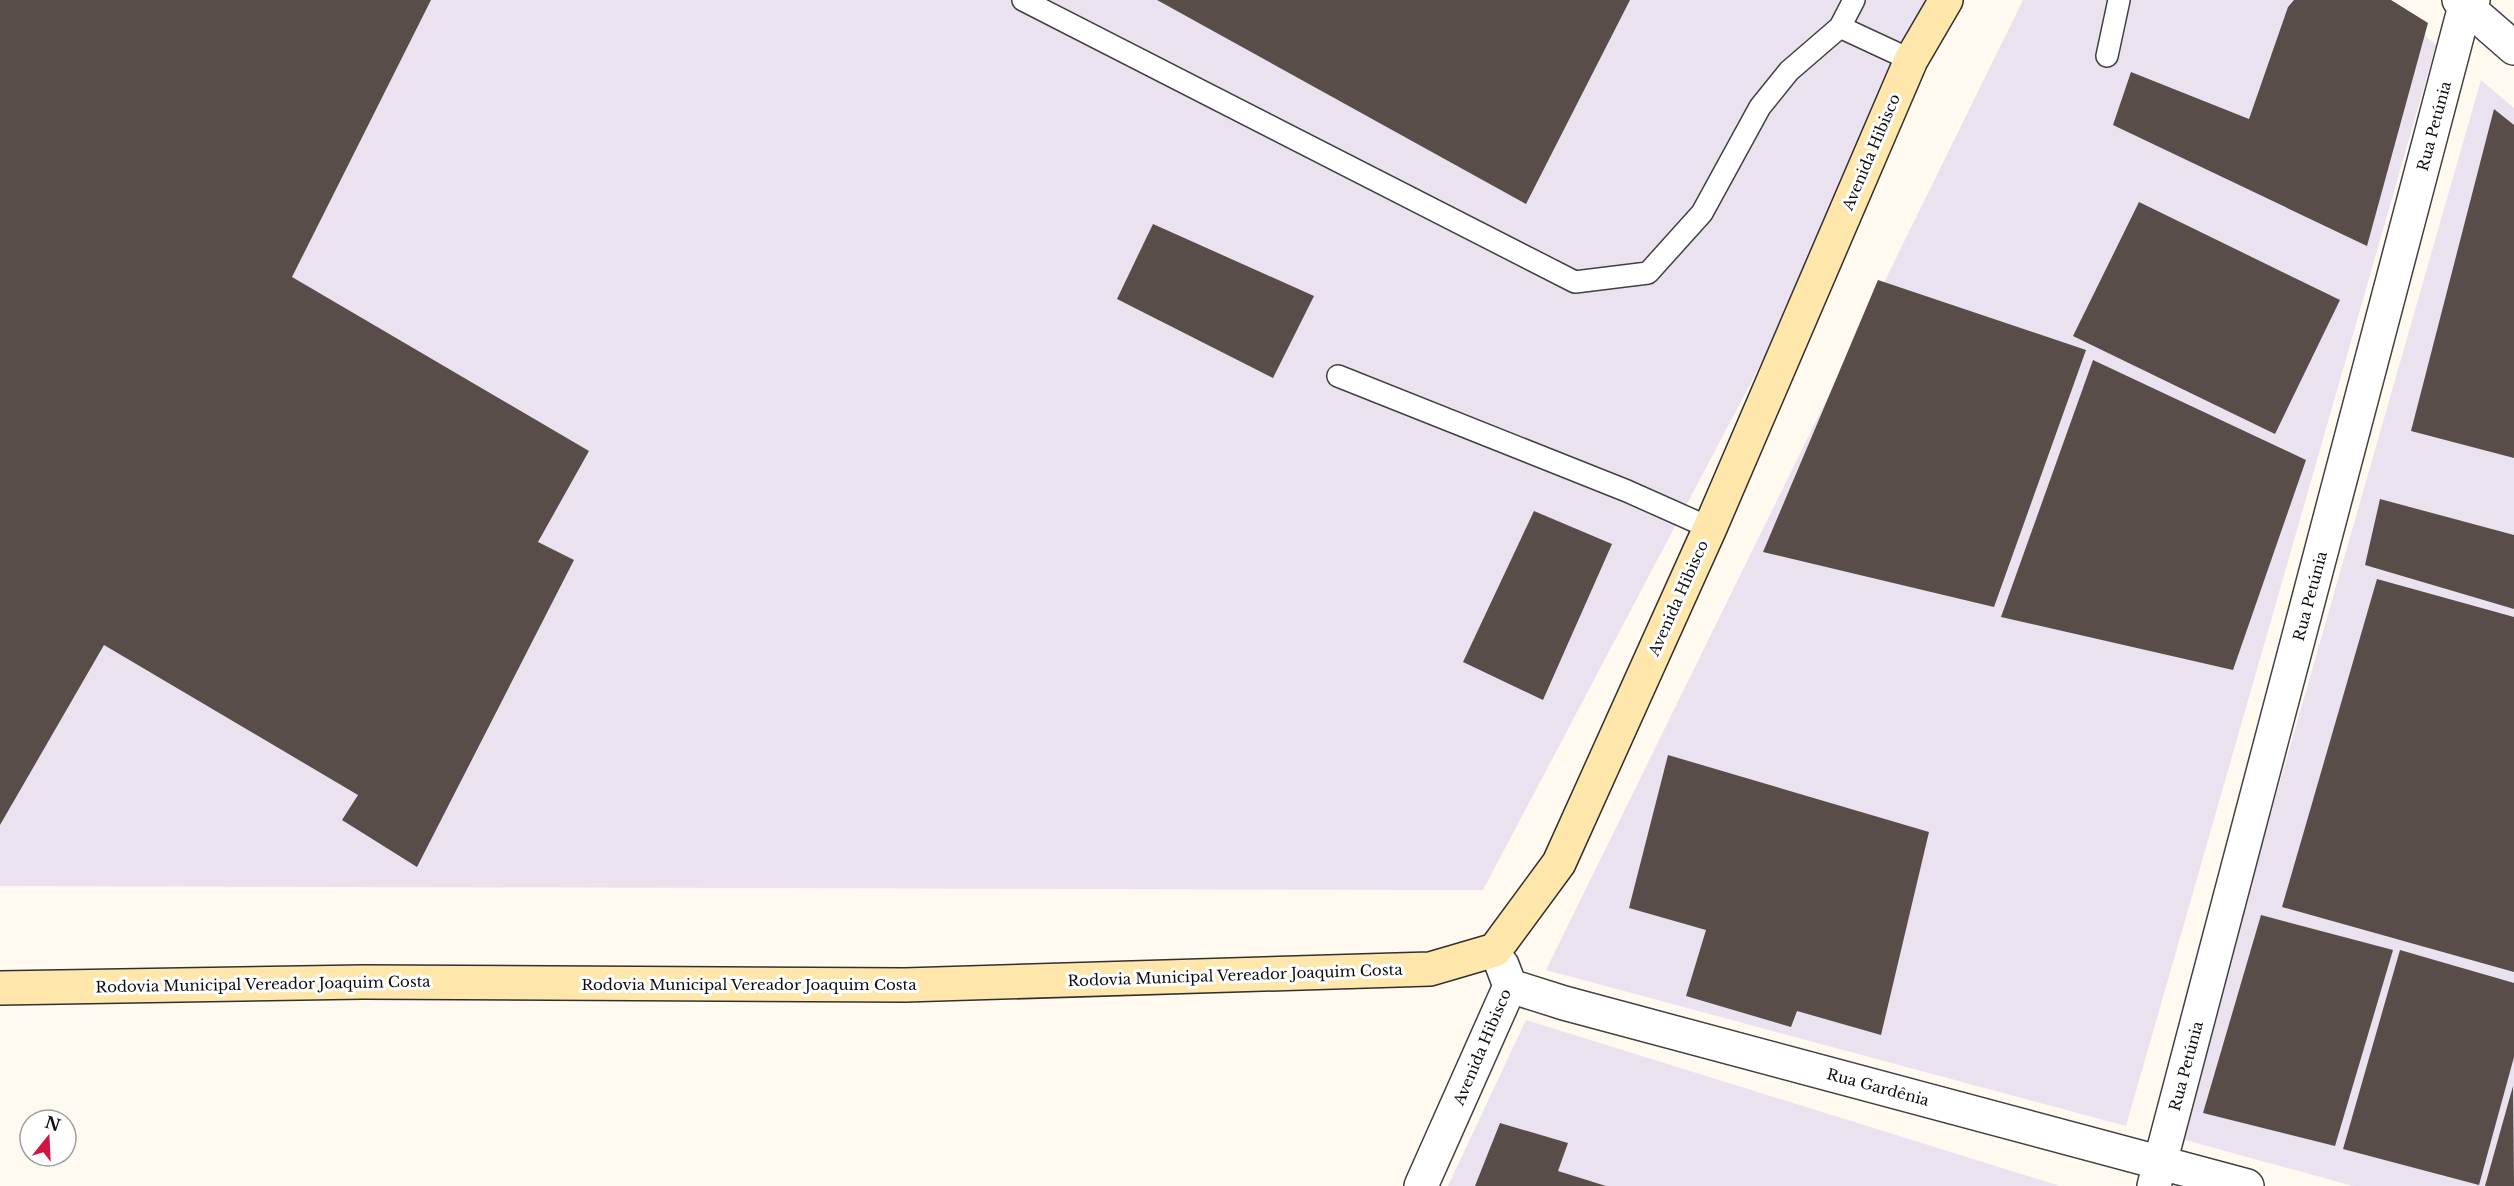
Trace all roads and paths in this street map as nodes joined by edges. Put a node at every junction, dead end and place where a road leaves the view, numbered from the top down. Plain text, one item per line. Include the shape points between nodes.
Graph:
1 (1023, 0) edge
2 (1854, 0) edge
3 (1946, 0) edge
4 (2119, 0) edge
5 (2466, 2) edge
6 (1839, 27) junction
7 (2514, 48) edge
8 (2107, 56) dead end
9 (1911, 60) junction
10 (1338, 376) dead end
11 (1710, 528) junction
12 (1495, 950) junction
13 (1510, 986) junction
14 (0, 988) edge
15 (2157, 1174) edge
16 (1422, 1186) edge
17 (2247, 1186) edge

1 - 6 lane via 1575,282 1648,273 1702,213 1760,107 1789,71
2 - 6 lane
3 - 9 main road, Avenida Hibisco
4 - 8 lane
5 - 7 street
5 - 15 street, Rua Petúnia
6 - 9 lane
9 - 11 main road, Avenida Hibisco
10 - 11 lane via 1627,490
11 - 12 main road, Avenida Hibisco via 1559,863
12 - 13 street, Avenida Hibisco
12 - 14 main road, Rodovia Municipal Vereador Joaquim Costa via 1430,969 917,985 363,982
13 - 15 street, Rua Gardênia
13 - 16 street, Avenida Hibisco
15 - 17 street, Rua Gardênia

